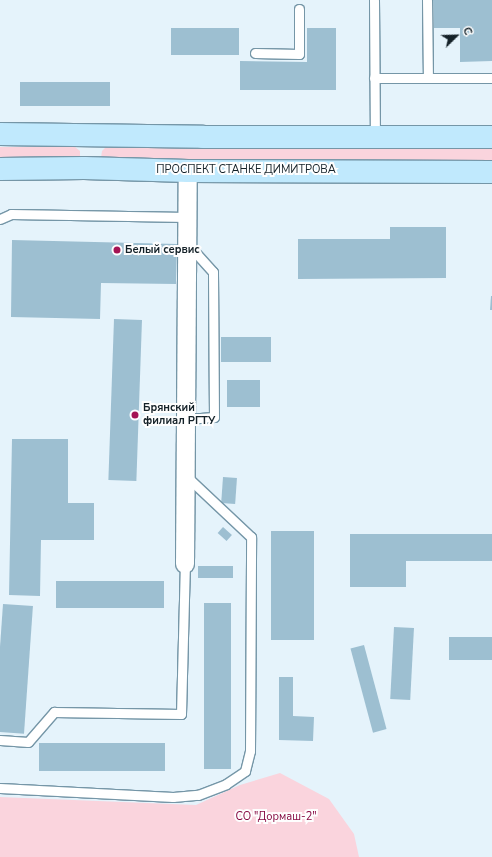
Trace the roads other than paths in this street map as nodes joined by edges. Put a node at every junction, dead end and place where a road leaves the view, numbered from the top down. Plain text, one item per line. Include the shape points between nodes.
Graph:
1 (374, 0) edge
2 (427, 0) edge
3 (298, 9) dead end
4 (255, 52) dead end
5 (374, 78) junction
6 (428, 78) junction
7 (492, 78) edge
8 (0, 134) edge
9 (84, 134) junction
10 (375, 137) junction
11 (492, 137) edge
12 (84, 168) junction
13 (0, 169) edge
14 (188, 171) junction
15 (492, 172) edge
16 (187, 218) junction
17 (0, 219) edge
18 (188, 244) junction
19 (186, 419) junction
20 (185, 475) junction
21 (185, 564) joint
22 (0, 740) edge
23 (0, 788) edge

1 - 5 lane
2 - 6 lane
3 - 4 lane via 299,54
5 - 6 lane
5 - 10 lane
6 - 7 lane
8 - 9 main road
9 - 10 main road
9 - 12 main road
10 - 11 main road
12 - 13 main road, ПРОСПЕКТ СТАНКЕ ДИМИТРОВА
12 - 14 main road, ПРОСПЕКТ СТАНКЕ ДИМИТРОВА
14 - 15 main road, ПРОСПЕКТ СТАНКЕ ДИМИТРОВА
14 - 16 street
16 - 17 lane via 11,214
16 - 18 street
18 - 19 street
18 - 19 lane via 213,272 214,417
19 - 20 street
20 - 21 street
20 - 23 lane via 251,537 250,751 245,771 226,784 192,796
21 - 22 lane via 181,714 54,712 28,742

